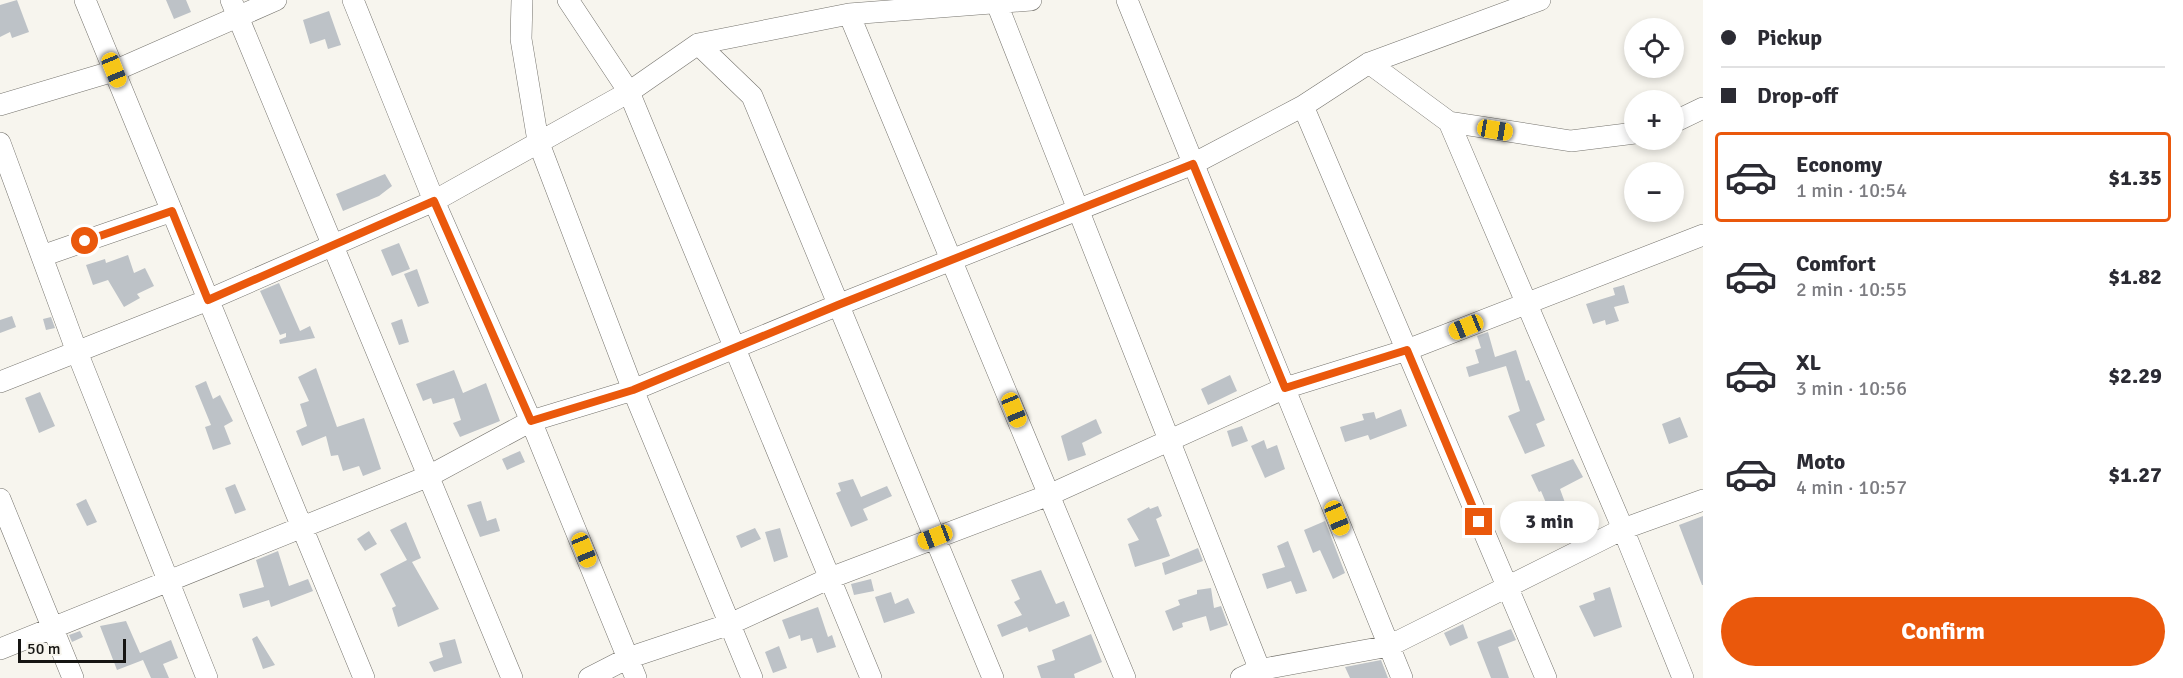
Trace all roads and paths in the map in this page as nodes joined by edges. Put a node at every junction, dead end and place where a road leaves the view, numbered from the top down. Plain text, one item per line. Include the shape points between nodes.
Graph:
1 (85, 0) edge
2 (276, 0) edge
3 (353, 0) edge
4 (522, 0) edge
5 (568, 0) edge
6 (1031, 0) edge
7 (1127, 0) edge
8 (1540, 0) edge
9 (997, 4) junction
10 (235, 8) edge
11 (849, 14) junction
12 (699, 44) junction
13 (1369, 63) junction
14 (114, 70) junction
15 (629, 92) junction
16 (0, 105) edge
17 (1303, 106) junction
18 (1703, 108) edge
19 (1684, 117) edge
20 (1449, 122) junction
21 (1624, 135) edge
22 (538, 141) junction
23 (0, 143) edge
24 (1193, 164) junction
25 (434, 201) junction
26 (1078, 210) junction
27 (172, 211) junction
28 (1703, 235) edge
29 (333, 245) junction
30 (42, 256) junction
31 (952, 261) junction
32 (208, 300) junction
33 (1525, 304) junction
34 (838, 305) junction
35 (735, 350) junction
36 (1407, 350) junction
37 (77, 352) junction
38 (0, 382) edge
39 (1285, 388) junction
40 (633, 390) junction
41 (531, 421) junction
42 (1168, 440) junction
43 (429, 476) junction
44 (1049, 495) junction
45 (0, 499) edge
46 (1703, 500) edge
47 (302, 527) junction
48 (1623, 529) junction
49 (935, 537) junction
50 (830, 578) junction
51 (168, 581) junction
52 (1507, 586) junction
53 (729, 624) junction
54 (52, 627) junction
55 (1389, 646) junction
56 (0, 649) edge
57 (628, 658) junction
58 (1254, 675) edge
59 (73, 678) edge
60 (207, 678) edge
61 (364, 678) edge
62 (512, 678) edge
63 (589, 678) edge
64 (636, 678) edge
65 (752, 678) edge
66 (871, 678) edge
67 (993, 678) edge
68 (1125, 678) edge
69 (1402, 678) edge
70 (1546, 678) edge
71 (1683, 678) edge

1 - 14 street
2 - 10 street
3 - 25 street
4 - 22 street via 521,39
5 - 15 street
6 - 9 street
7 - 24 street
8 - 13 street
9 - 11 street
9 - 26 street
10 - 14 street
10 - 29 street
11 - 12 street
11 - 31 street
12 - 15 street
12 - 34 street via 752,96
13 - 17 street
13 - 20 street
14 - 16 street
14 - 27 street
15 - 22 street
15 - 35 street
17 - 24 street
17 - 36 street
18 - 19 street
20 - 21 street via 1571,141
20 - 33 street
22 - 25 street
22 - 40 street
23 - 30 street
24 - 26 street
24 - 39 street
25 - 29 street
25 - 41 street
26 - 31 street
26 - 42 street
27 - 30 street
27 - 32 street
28 - 33 street
29 - 32 street
29 - 43 street
30 - 37 street
31 - 34 street
31 - 44 street
32 - 37 street
32 - 47 street
33 - 36 street
33 - 48 street
34 - 35 street
34 - 49 street
35 - 40 street
35 - 50 street
36 - 39 street
36 - 52 street
37 - 38 street
37 - 51 street
39 - 42 street
39 - 55 street
40 - 41 street
40 - 53 street
41 - 43 street
41 - 57 street
42 - 44 street
42 - 58 street
43 - 47 street
43 - 62 street
44 - 49 street
44 - 68 street
45 - 54 street
46 - 48 street
47 - 51 street
47 - 61 street
48 - 52 street
48 - 71 street
49 - 50 street
49 - 67 street
50 - 53 street
50 - 66 street
51 - 54 street
51 - 60 street
52 - 55 street
52 - 70 street
53 - 57 street
53 - 65 street
54 - 56 street
54 - 59 street
55 - 58 street
55 - 69 street
57 - 63 street
57 - 64 street

